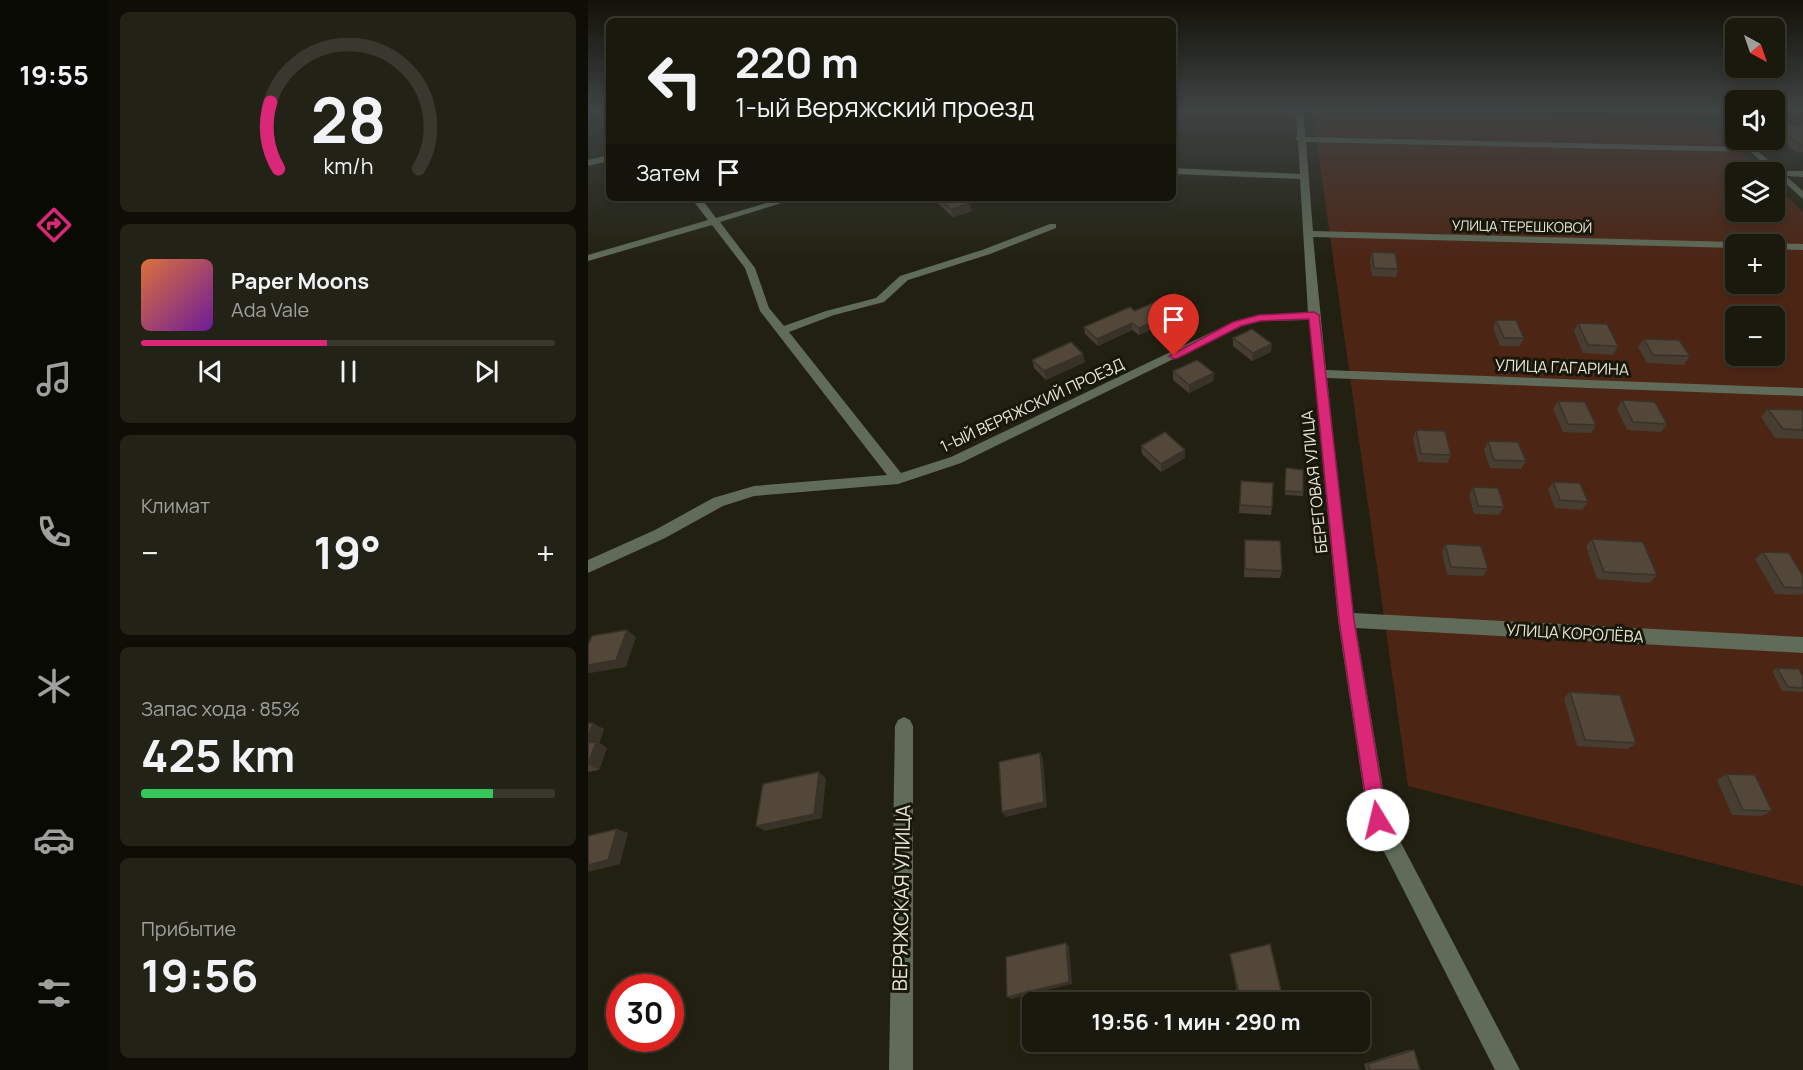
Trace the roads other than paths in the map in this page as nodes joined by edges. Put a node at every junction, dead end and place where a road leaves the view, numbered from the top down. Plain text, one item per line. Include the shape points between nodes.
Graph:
1 (605, 159) edge
2 (1301, 159) edge
3 (588, 163) edge
4 (1176, 171) edge
5 (1785, 173) edge
6 (1803, 174) edge
7 (1303, 177) junction
8 (1785, 179) edge
9 (1803, 196) edge
10 (698, 201) edge
11 (783, 201) edge
12 (714, 222) junction
13 (1053, 226) dead end
14 (1308, 234) junction
15 (1725, 245) edge
16 (1785, 246) edge
17 (1803, 247) edge
18 (588, 258) edge
19 (1314, 315) junction
20 (782, 331) junction
21 (1320, 374) junction
22 (1803, 392) edge
23 (898, 479) junction
24 (588, 567) edge
25 (1346, 620) junction
26 (1803, 645) edge
27 (904, 726) dead end
28 (901, 1070) edge
29 (1508, 1070) edge

1 - 3 street
2 - 7 street, БЕРЕГОВАЯ УЛИЦА
4 - 7 street
5 - 6 street
7 - 14 street, БЕРЕГОВАЯ УЛИЦА
8 - 9 street
10 - 12 street
11 - 12 street
12 - 18 street
12 - 20 street via 750,268 764,309
13 - 20 street via 904,278 880,300
14 - 15 street, УЛИЦА ТЕРЕШКОВОЙ
14 - 19 street, БЕРЕГОВАЯ УЛИЦА
16 - 17 street
19 - 21 street, БЕРЕГОВАЯ УЛИЦА
19 - 23 street, 1-ЫЙ ВЕРЯЖСКИЙ ПРОЕЗД via 1259,318 1237,324 967,455
20 - 23 street
21 - 22 street, УЛИЦА ГАГАРИНА
21 - 25 street, БЕРЕГОВАЯ УЛИЦА
23 - 24 street, 1-ЫЙ ВЕРЯЖСКИЙ ПРОЕЗД via 754,492 718,502
25 - 26 street, УЛИЦА КОРОЛЁВА
25 - 29 street, БЕРЕГОВАЯ УЛИЦА via 1378,820
27 - 28 street, ВЕРЯЖСКАЯ УЛИЦА

